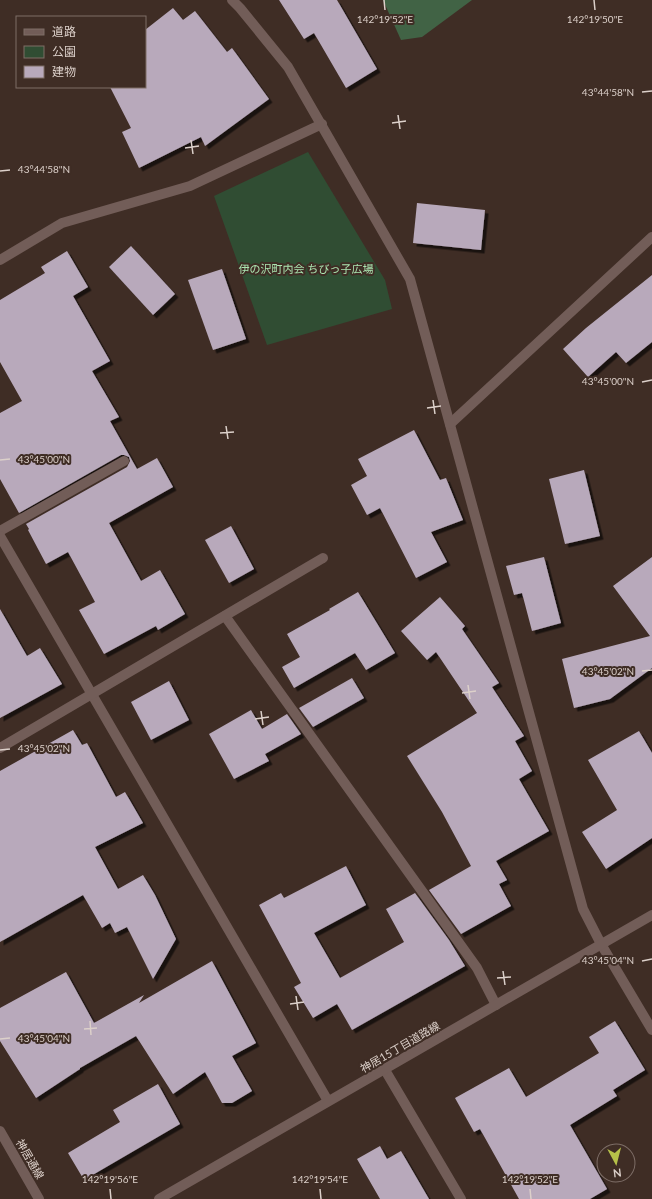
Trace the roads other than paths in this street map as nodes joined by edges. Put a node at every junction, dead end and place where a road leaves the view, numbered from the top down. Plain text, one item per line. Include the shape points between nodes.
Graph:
1 (232, 0) edge
2 (322, 124) junction
3 (652, 237) edge
4 (0, 260) edge
5 (450, 424) junction
6 (124, 461) dead end
7 (0, 531) edge
8 (0, 536) edge
9 (323, 558) dead end
10 (225, 616) junction
11 (92, 695) junction
12 (0, 748) edge
13 (652, 915) edge
14 (601, 944) junction
15 (496, 1004) junction
16 (652, 1030) edge
17 (385, 1070) junction
18 (328, 1101) junction
19 (0, 1131) edge
20 (165, 1198) edge
21 (39, 1199) edge
22 (461, 1199) edge

1 - 2 street via 288,68
2 - 4 street via 190,186 62,224
2 - 5 street via 410,279
3 - 5 street
5 - 14 street via 583,909
6 - 7 street
8 - 11 street
9 - 10 street
10 - 11 street
10 - 15 street via 477,968
11 - 12 street
11 - 18 street
13 - 14 street, 神居15丁目道路線
14 - 15 street, 神居15丁目道路線
14 - 16 street
15 - 17 street, 神居15丁目道路線
17 - 18 street, 神居15丁目道路線
17 - 22 street
18 - 20 street, 神居15丁目道路線
19 - 21 street, 神居通線

